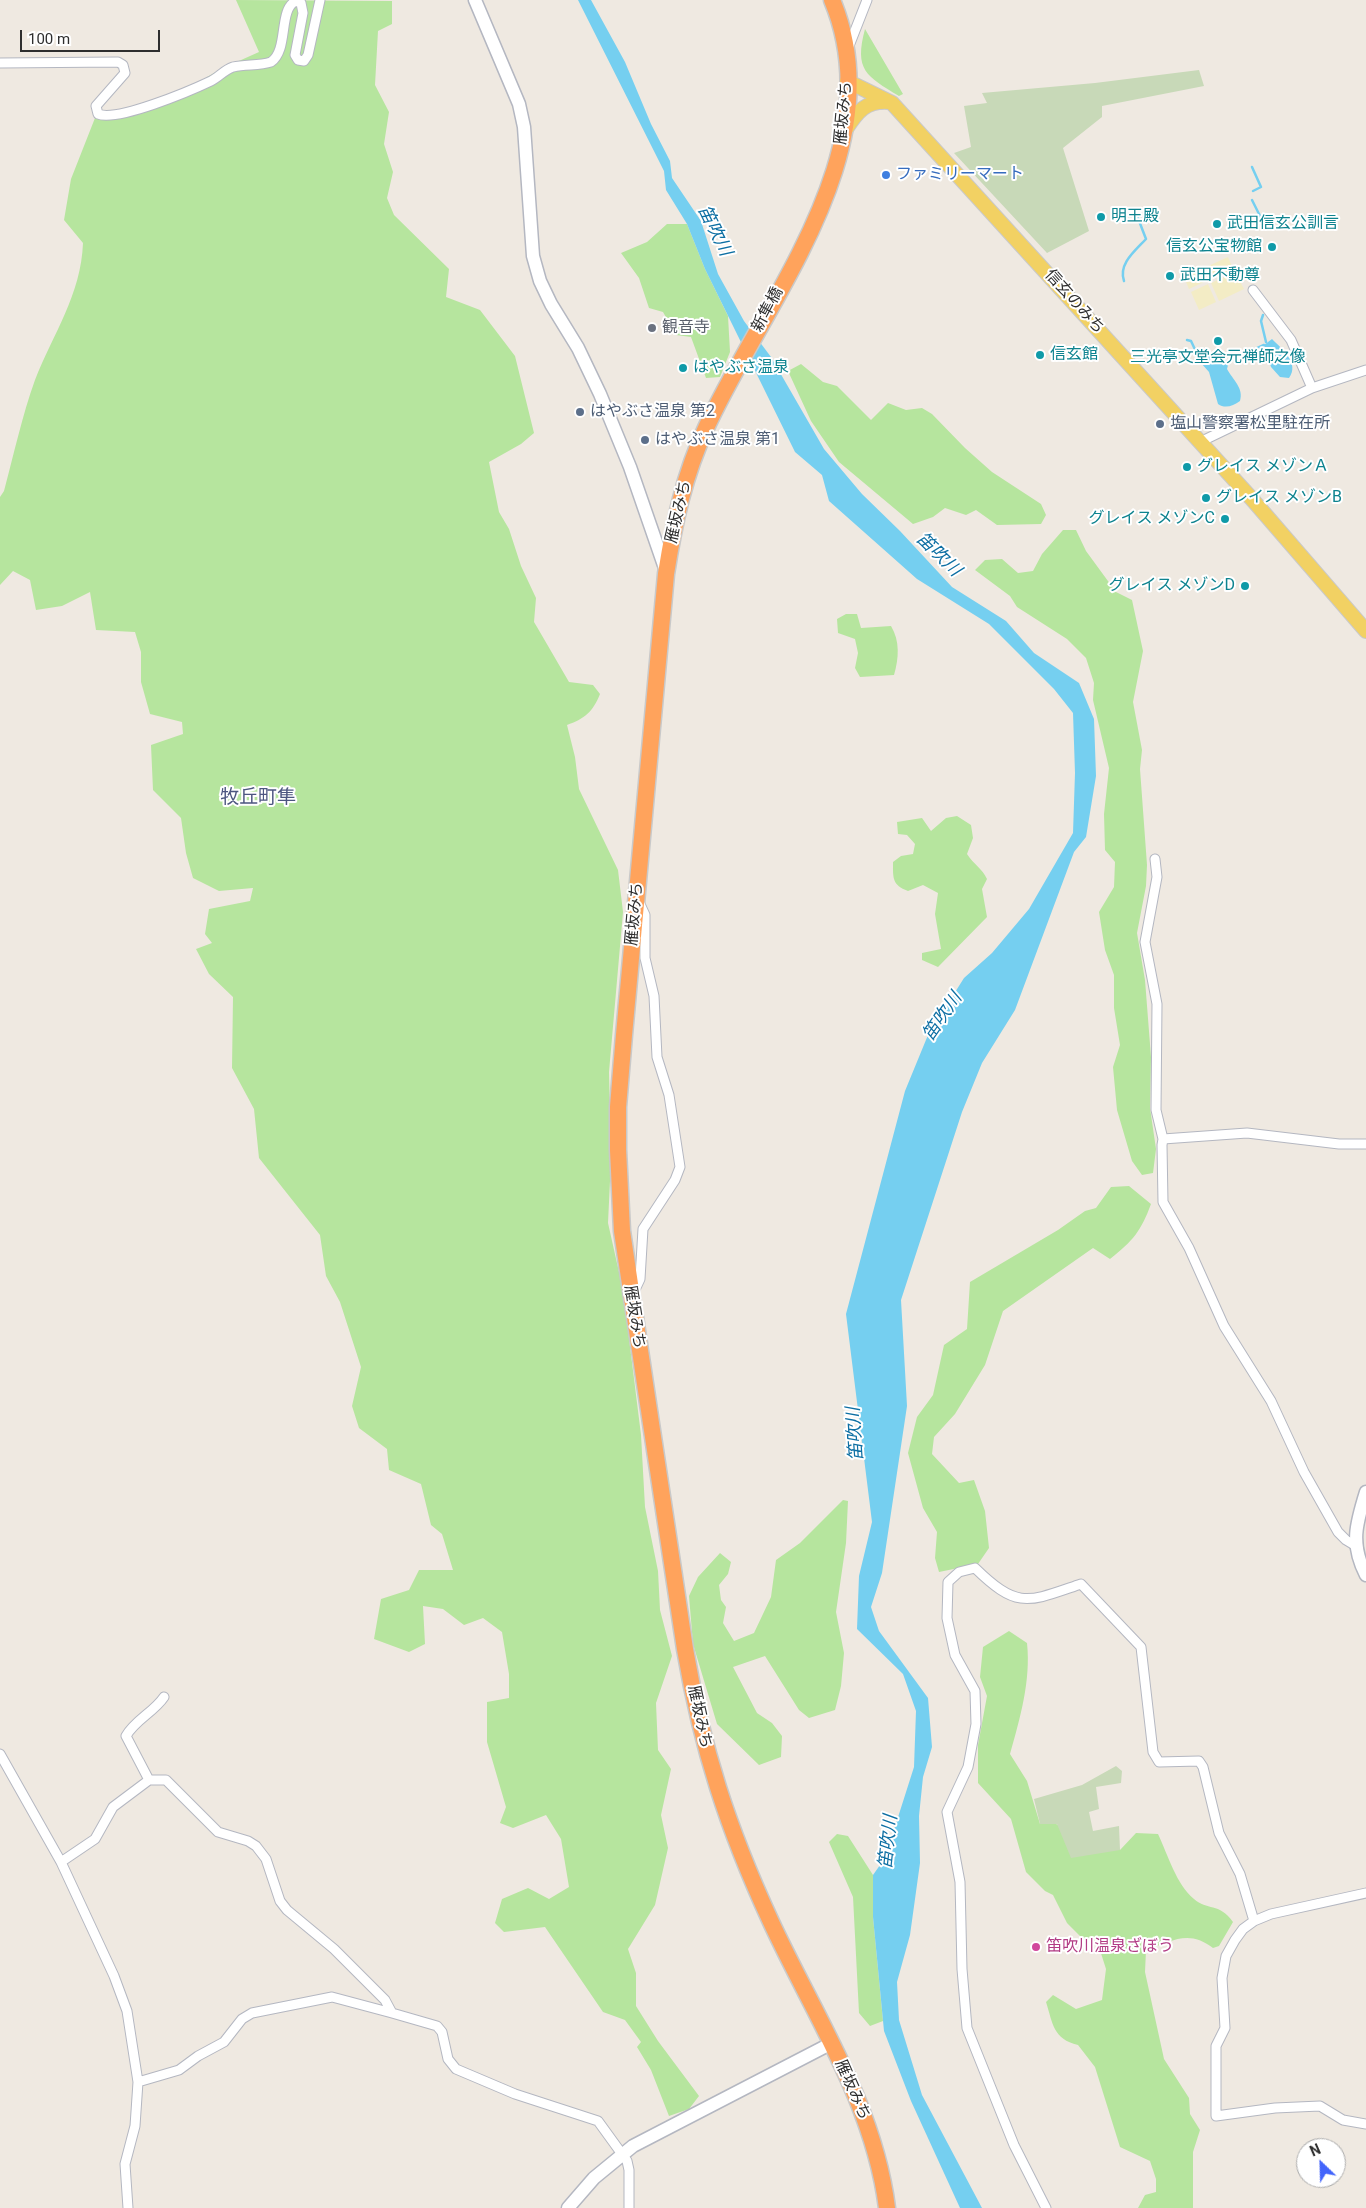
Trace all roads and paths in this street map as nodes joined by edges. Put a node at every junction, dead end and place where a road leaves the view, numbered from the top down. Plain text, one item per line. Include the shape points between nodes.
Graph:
1 (320, 0) edge
2 (475, 0) edge
3 (832, 0) edge
4 (867, 0) edge
5 (846, 55) junction
6 (0, 63) edge
7 (847, 81) junction
8 (892, 103) junction
9 (846, 129) junction
10 (815, 223) joint
11 (1253, 290) dead end
12 (1366, 370) edge
13 (1312, 388) junction
14 (722, 397) joint
15 (1200, 442) junction
16 (666, 574) junction
17 (1366, 631) edge
18 (1155, 859) dead end
19 (637, 897) junction
20 (1163, 1139) junction
21 (1366, 1144) edge
22 (630, 1299) junction
23 (1366, 1492) edge
24 (1356, 1546) junction
25 (1366, 1575) edge
26 (164, 1697) dead end
27 (0, 1754) edge
28 (149, 1780) junction
29 (61, 1862) junction
30 (1366, 1893) edge
31 (1254, 1921) junction
32 (392, 2013) junction
33 (830, 2044) junction
34 (138, 2082) junction
35 (1366, 2124) edge
36 (621, 2154) junction
37 (128, 2208) edge
38 (568, 2208) edge
39 (629, 2208) edge
40 (887, 2208) edge
41 (1046, 2208) edge

1 - 6 street via 304,61 295,55 304,13 301,3 296,1 288,8 278,54 271,62 233,67 213,80 145,107 105,117 98,114 96,106 125,73 123,65 118,62
2 - 16 street via 519,104 524,127 533,256 540,281 600,394 630,467
3 - 5 highway, 雁坂みち via 842,28
4 - 5 street
5 - 7 highway, 雁坂みち
7 - 8 main road, 信玄のみち
7 - 9 highway, 雁坂みち
8 - 9 main road via 869,104 858,110
8 - 15 main road, 信玄のみち
9 - 10 highway, 雁坂みち via 834,175
10 - 14 highway, 新隼橋
11 - 13 street via 1291,340
12 - 13 street
13 - 15 street
14 - 16 highway, 雁坂みち via 689,466 677,506
15 - 17 main road, 信玄のみち
16 - 19 highway, 雁坂みち
18 - 20 street via 1157,877 1146,942 1157,1004 1156,1110
19 - 22 highway, 雁坂みち via 618,1107 618,1191
19 - 22 street via 645,915 645,958 654,996 657,1057 669,1095 680,1167 643,1229 640,1279
20 - 21 street via 1247,1133
20 - 24 street via 1163,1202 1189,1248 1224,1326 1271,1401 1313,1489 1338,1532
22 - 33 highway, 雁坂みち via 694,1697 710,1767 745,1863
23 - 24 street via 1356,1526
24 - 25 street
26 - 28 street via 126,1736
27 - 29 street
28 - 29 street via 113,1807 95,1839
28 - 32 street via 166,1780 218,1832 256,1846 266,1860 280,1901 287,1910 334,1949 385,2000
29 - 34 street via 114,1976 127,2012
30 - 31 street via 1296,1907
31 - 35 street via 1243,1929 1226,1956 1222,1978 1225,2028 1216,2046 1216,2116 1320,2106 1343,2120
31 - 41 street via 1240,1874 1218,1833 1203,1767 1198,1761 1159,1762 1153,1752 1141,1647 1081,1584 1037,1600 1012,1598 975,1568 958,1572 948,1582 947,1618 955,1655 975,1691 976,1724 968,1767 947,1812 960,1882 966,2028 1014,2145
32 - 34 street via 332,1997 252,2014 242,2019 224,2042 179,2070
32 - 36 street via 437,2026 442,2032 448,2059 456,2069 516,2094 598,2121
33 - 36 street
33 - 40 highway, 雁坂みち via 865,2115
34 - 37 street via 135,2126 125,2164
36 - 38 street
36 - 39 street via 629,2170

